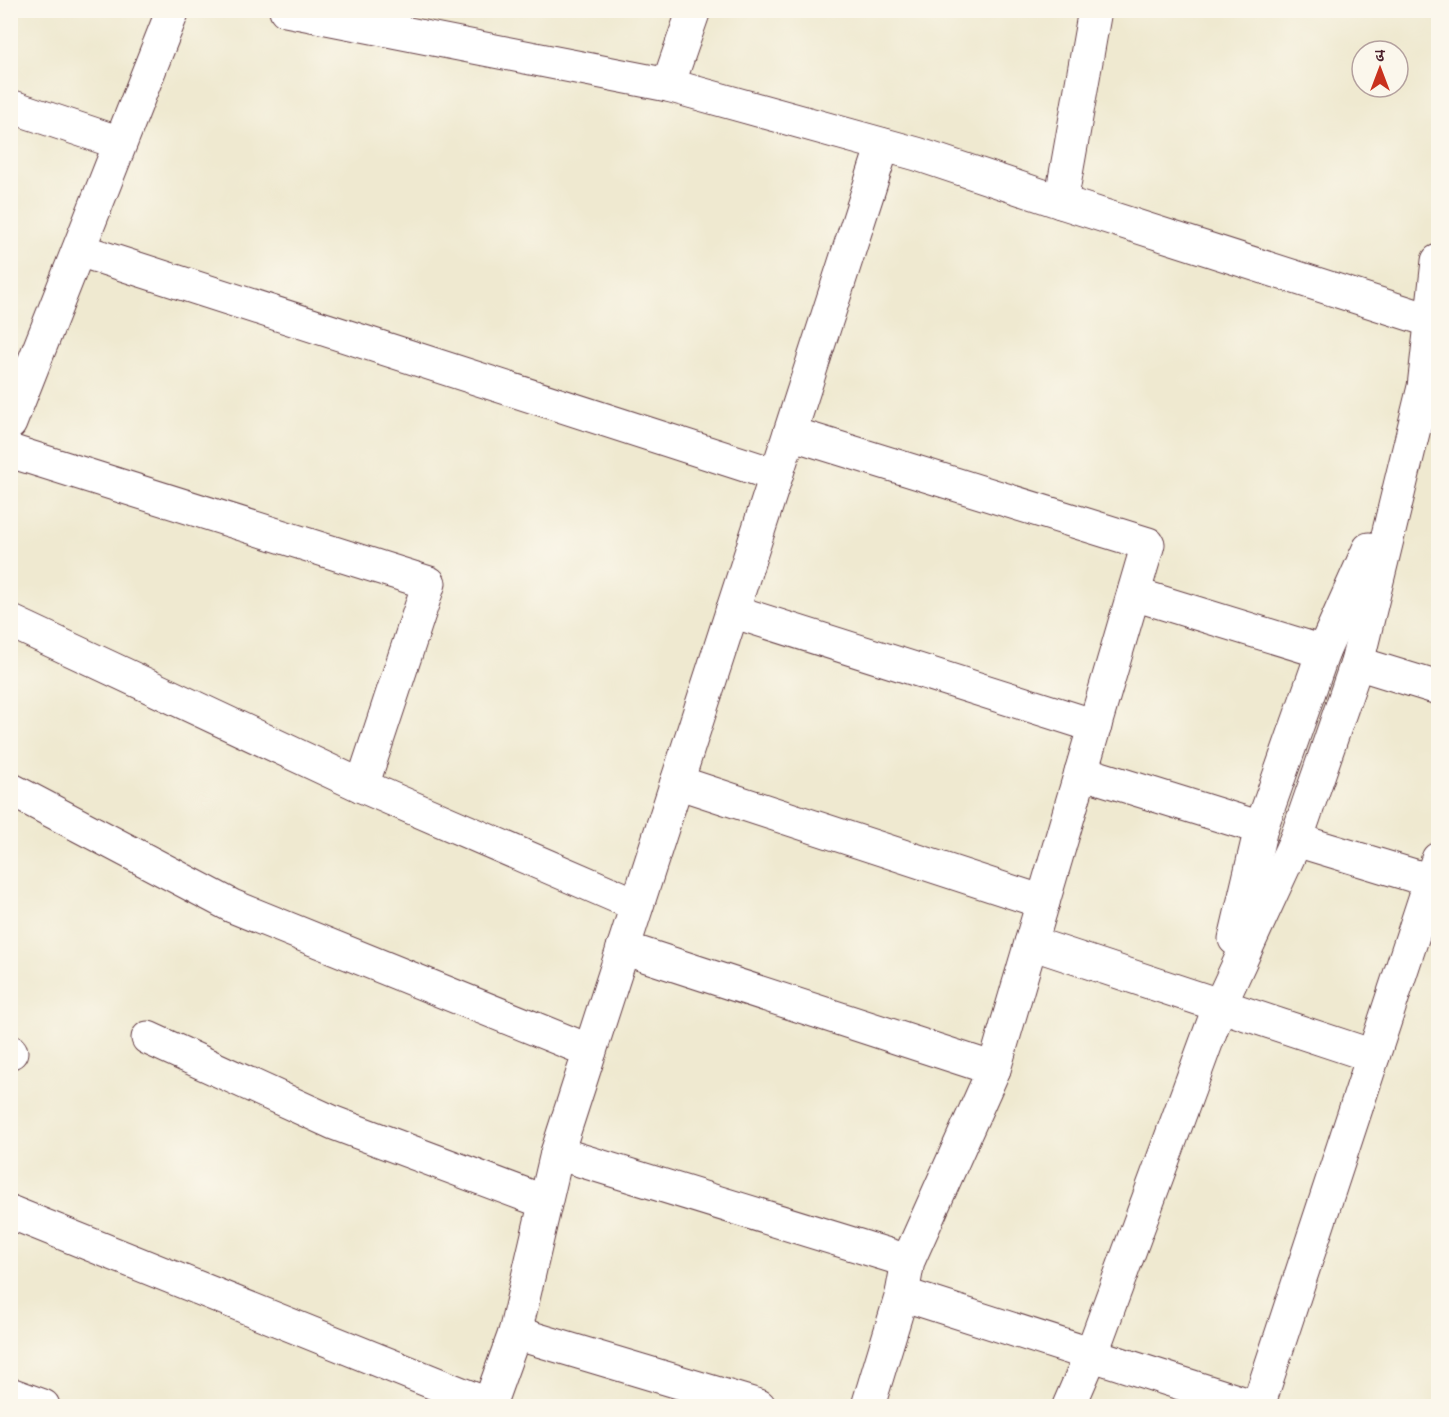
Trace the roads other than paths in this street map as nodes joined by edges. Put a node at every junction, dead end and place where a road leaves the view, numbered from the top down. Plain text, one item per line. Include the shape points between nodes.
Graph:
1 (173, 10) edge
2 (286, 10) edge
3 (694, 10) edge
4 (1095, 10) edge
5 (668, 85) junction
6 (10, 106) edge
7 (120, 143) junction
8 (883, 145) junction
9 (1061, 202) junction
10 (79, 250) junction
11 (1438, 261) edge
12 (1435, 322) edge
13 (10, 423) edge
14 (790, 433) junction
15 (10, 451) edge
16 (1405, 468) junction
17 (776, 475) junction
18 (1134, 594) junction
19 (732, 611) junction
20 (10, 621) edge
21 (1323, 652) junction
22 (1357, 663) junction
23 (1438, 688) edge
24 (1095, 726) junction
25 (1081, 772) junction
26 (677, 782) junction
27 (362, 786) junction
28 (10, 789) edge
29 (1261, 828) junction
30 (1296, 840) junction
31 (1435, 870) edge
32 (1043, 902) junction
33 (637, 905) junction
34 (1426, 939) edge
35 (1031, 943) junction
36 (623, 948) junction
37 (1220, 1005) junction
38 (148, 1038) dead end
39 (590, 1052) junction
40 (1373, 1056) junction
41 (994, 1068) junction
42 (557, 1153) junction
43 (546, 1202) junction
44 (10, 1212) edge
45 (908, 1262) junction
46 (902, 1294) junction
47 (515, 1333) junction
48 (1091, 1355) junction
49 (10, 1394) edge
50 (43, 1407) edge
51 (759, 1407) edge
52 (868, 1407) edge
53 (1070, 1407) edge
54 (1079, 1407) edge
55 (1252, 1407) edge
56 (1258, 1407) edge

1 - 7 street
2 - 5 street
3 - 5 street
4 - 9 street
5 - 8 street
6 - 7 street
7 - 10 street
8 - 9 street
8 - 14 street
9 - 12 street
10 - 13 street
10 - 17 street
11 - 12 street
12 - 16 street
14 - 17 street
14 - 18 street via 1148,544
15 - 27 street via 429,583
16 - 21 street
16 - 22 street
17 - 19 street
18 - 21 street
18 - 24 street
19 - 24 street
19 - 26 street
20 - 27 street
21 - 29 street
22 - 23 street
22 - 30 street
24 - 25 street
25 - 29 street
25 - 32 street
26 - 32 street
26 - 33 street
27 - 33 street
28 - 39 street via 232,906
29 - 37 street
30 - 31 street
30 - 37 street
31 - 34 street
32 - 35 street
33 - 36 street
34 - 40 street
35 - 37 street
35 - 41 street
36 - 39 street
36 - 41 street
37 - 40 street
37 - 48 street
38 - 43 street via 334,1123
39 - 42 street
40 - 56 street
41 - 45 street
42 - 43 street
42 - 45 street
43 - 47 street
44 - 47 street via 489,1405
45 - 46 street
46 - 48 street
46 - 52 street
47 - 51 street
48 - 53 street
48 - 54 street
48 - 55 street
49 - 50 street

